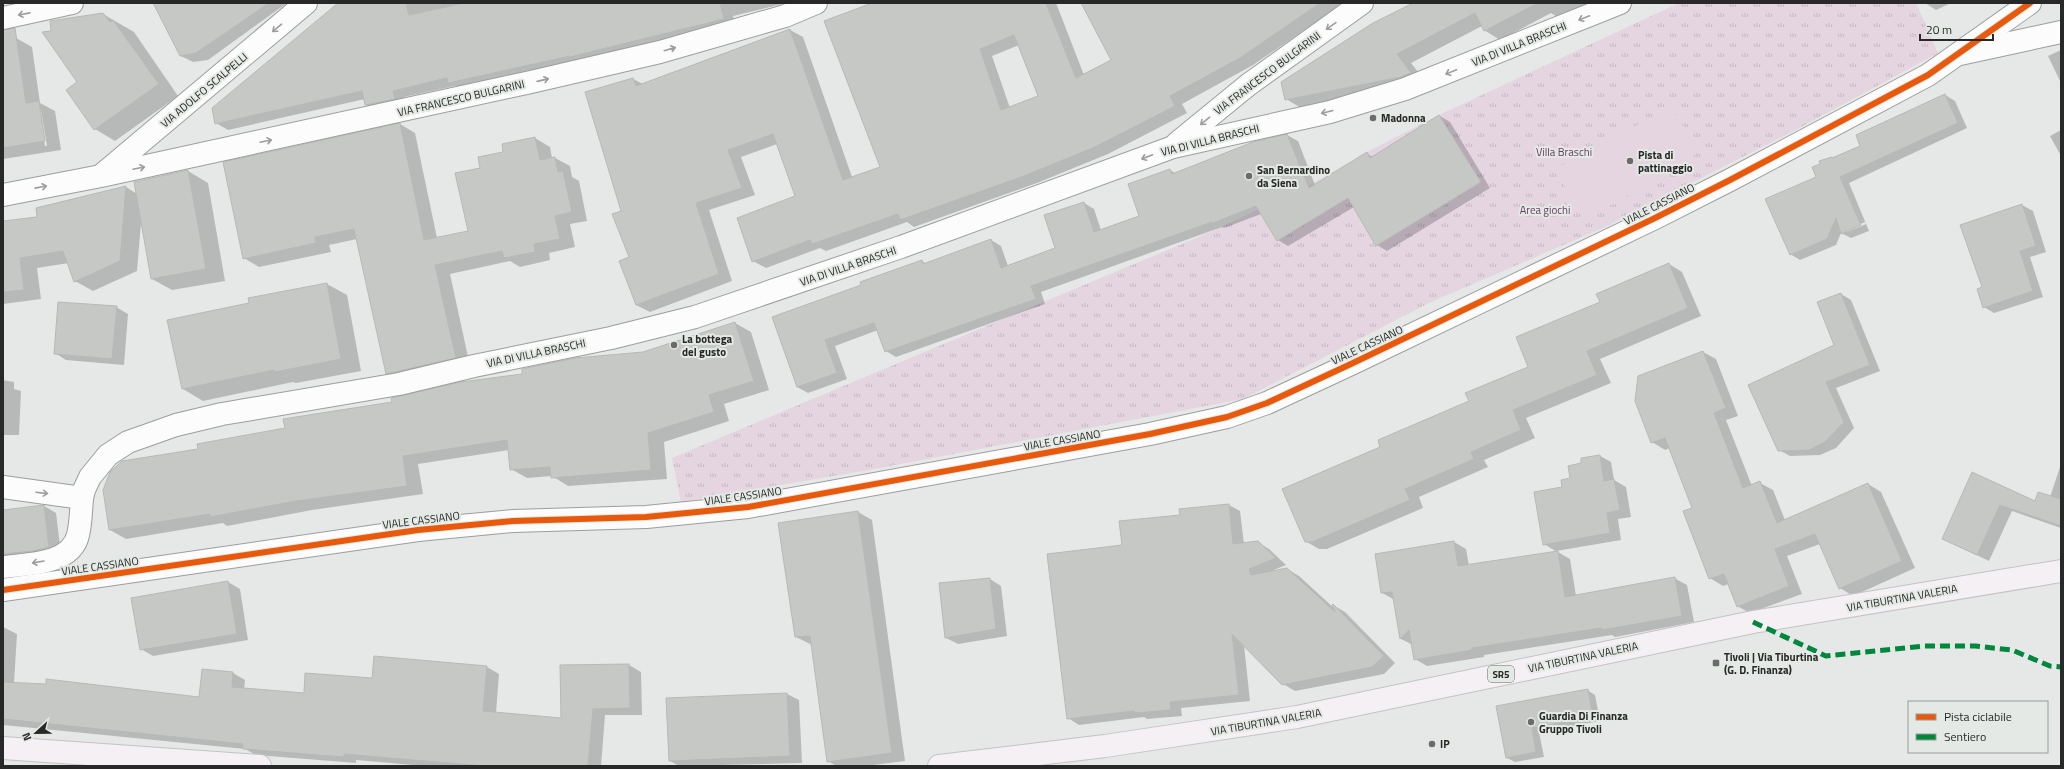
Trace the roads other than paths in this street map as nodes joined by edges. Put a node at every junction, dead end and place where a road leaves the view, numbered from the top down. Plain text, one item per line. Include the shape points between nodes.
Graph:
1 (72, 3) edge
2 (306, 3) edge
3 (816, 3) edge
4 (1362, 3) edge
5 (1620, 3) edge
6 (2030, 3) edge
7 (2012, 11) edge
8 (3, 18) edge
9 (2061, 32) edge
10 (1960, 54) junction
11 (1173, 146) junction
12 (101, 176) junction
13 (3, 194) edge
14 (3, 487) edge
15 (82, 498) junction
16 (3, 567) edge
17 (2061, 571) edge
18 (3, 590) edge
19 (3, 748) edge
20 (260, 766) edge
21 (939, 766) edge

1 -> 8 street
2 -> 12 street, VIA ADOLFO SCALPELLI
12 -> 3 street, VIA FRANCESCO BULGARINI via 416,109 660,52 785,16
4 -> 11 street, VIA FRANCESCO BULGARINI via 1248,85
5 -> 11 street, VIA DI VILLA BRASCHI via 1448,73 1375,99 1324,113
6 - 7 street, VIALE CASSIANO
7 - 10 street, VIALE CASSIANO
9 - 10 street
10 - 18 street, VIALE CASSIANO via 1910,85 1655,218 1276,399 1207,422 748,507 646,517 513,521 418,530
11 -> 15 street, VIA DI VILLA BRASCHI via 901,247 695,317 399,384 222,414 176,425 128,442 108,455 90,477
13 -> 12 street, VIA FRANCESCO BULGARINI
14 -> 15 street
15 -> 16 street, VIA DI VILLA BRASCHI via 78,536 68,551 48,560
17 - 21 main road, VIA TIBURTINA VALERIA / SR5 via 1753,622 1297,718 1113,745
19 - 20 main road

